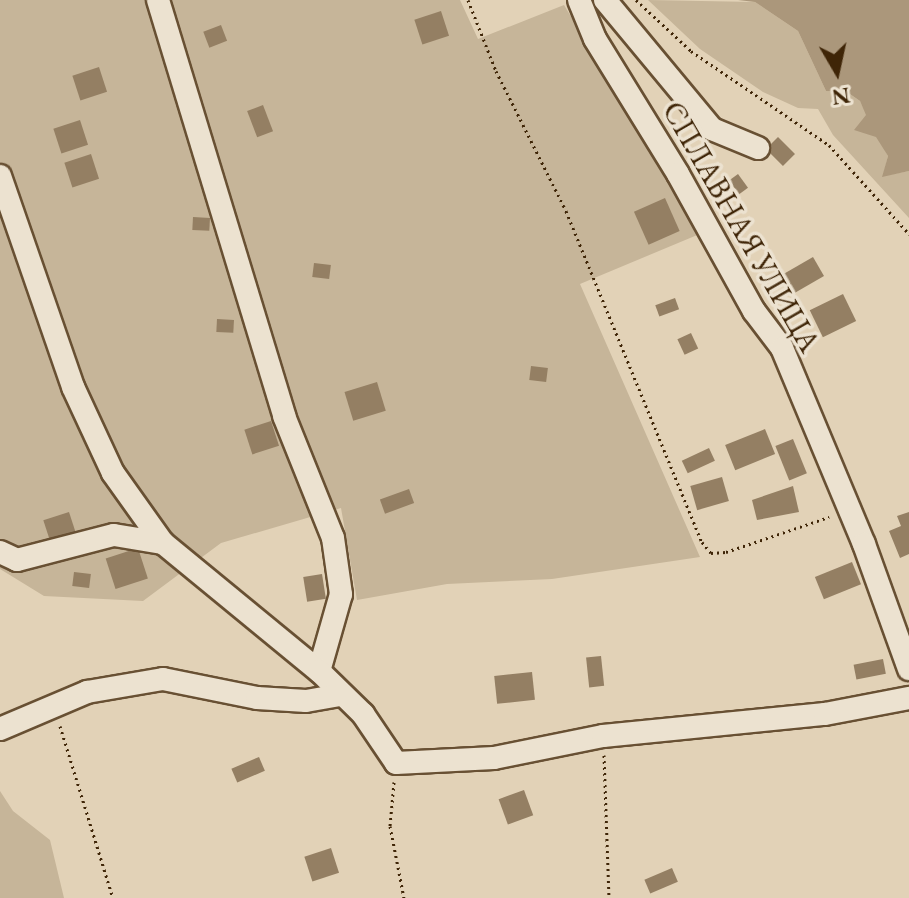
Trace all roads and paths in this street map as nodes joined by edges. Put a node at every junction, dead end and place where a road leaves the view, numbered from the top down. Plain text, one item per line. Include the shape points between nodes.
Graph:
1 (158, 0) edge
2 (468, 0) edge
3 (579, 0) edge
4 (605, 0) edge
5 (636, 0) edge
6 (758, 148) dead end
7 (0, 176) edge
8 (909, 234) edge
9 (848, 510) junction
10 (163, 543) junction
11 (0, 552) edge
12 (909, 669) edge
13 (319, 671) junction
14 (341, 695) junction
15 (909, 698) edge
16 (53, 706) junction
17 (0, 729) edge
18 (603, 736) junction
19 (396, 763) junction
20 (113, 898) edge
21 (404, 898) edge
22 (609, 898) edge

1 - 13 street via 284,416 333,538 341,594
2 - 9 path via 496,71 566,211 702,542 711,553 746,548
3 - 9 street, СПЛАВНАЯ УЛИЦА via 595,39 754,311 782,348
4 - 6 street via 712,129
5 - 8 path via 691,51 829,145
7 - 10 street via 93,431 113,473
9 - 12 street, СПЛАВНАЯ УЛИЦА
10 - 11 street via 114,535 17,560
10 - 13 street
13 - 14 street
14 - 16 street via 306,701 257,698 163,679 87,692
14 - 19 street via 363,714
15 - 18 street via 825,714
16 - 17 street
16 - 20 path
18 - 19 street via 494,758
18 - 22 path
19 - 21 path via 390,826

